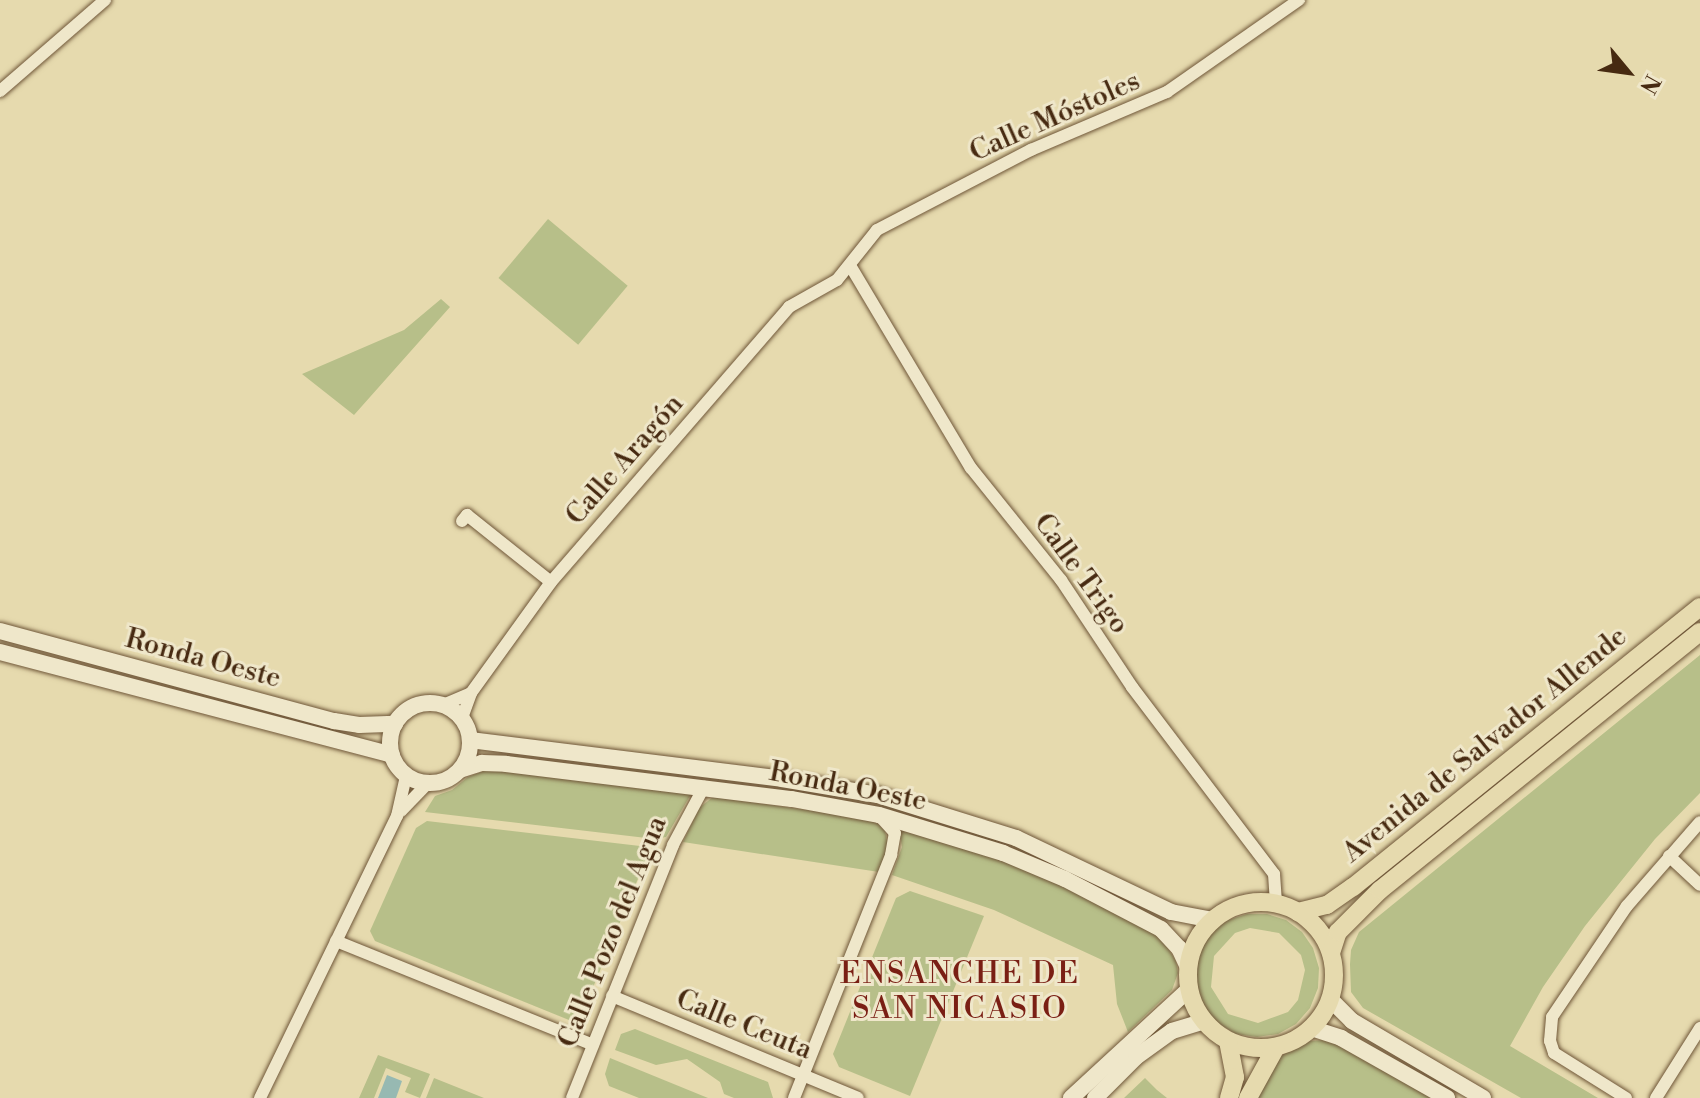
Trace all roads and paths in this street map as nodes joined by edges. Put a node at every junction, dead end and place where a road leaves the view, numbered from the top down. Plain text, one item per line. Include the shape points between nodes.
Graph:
1 (105, 0) edge
2 (1299, 0) edge
3 (0, 91) edge
4 (851, 267) junction
5 (837, 280) joint
6 (462, 521) dead end
7 (551, 582) junction
8 (1700, 607) edge
9 (0, 631) edge
10 (1700, 632) edge
11 (0, 652) edge
12 (471, 693) junction
13 (443, 705) junction
14 (462, 718) junction
15 (395, 724) junction
16 (470, 740) junction
17 (392, 755) junction
18 (460, 770) junction
19 (406, 776) junction
20 (428, 783) junction
21 (704, 787) junction
22 (879, 815) junction
23 (397, 816) junction
24 (1700, 822) edge
25 (1669, 856) junction
26 (1700, 885) edge
27 (1276, 903) junction
28 (1298, 912) junction
29 (1213, 920) junction
30 (336, 941) junction
31 (1331, 953) junction
32 (1188, 967) junction
33 (1189, 989) junction
34 (612, 996) junction
35 (1330, 999) junction
36 (1204, 1021) junction
37 (1311, 1028) junction
38 (1700, 1028) edge
39 (1228, 1041) junction
40 (593, 1045) junction
41 (1276, 1047) junction
42 (803, 1075) junction
43 (577, 1097) edge
44 (260, 1098) edge
45 (794, 1098) edge
46 (858, 1098) edge
47 (1071, 1098) edge
48 (1095, 1098) edge
49 (1229, 1098) edge
50 (1248, 1098) edge
51 (1447, 1098) edge
52 (1483, 1098) edge
53 (1626, 1098) edge
54 (1656, 1098) edge

1 - 3 street
2 - 4 street, Calle Móstoles via 1167,92 1031,150 877,230
4 - 5 street, Calle Móstoles
4 - 27 street, Calle Trigo via 971,468 1061,580 1132,687 1274,874
5 - 7 street, Calle Aragón via 789,307
6 - 7 street via 467,515
7 - 12 street, Calle Aragón
8 - 28 main road, Avenida de Salvador Allende via 1353,887 1327,905
9 - 15 main road, Ronda Oeste via 334,721
10 - 31 main road, Avenida de Salvador Allende via 1380,890 1338,932
11 - 17 main road, Ronda Oeste
12 - 13 street
12 - 14 street, Calle Aragón
13 - 14 main road
13 - 15 main road via 416,706
14 - 16 main road
15 - 17 main road
16 - 18 main road
16 - 29 main road, Ronda Oeste via 878,795 1016,838 1171,912
17 - 19 main road
18 - 20 main road
18 - 21 main road, Ronda Oeste via 482,763 506,764
19 - 20 main road
19 - 23 street
20 - 23 street
21 - 22 main road, Ronda Oeste
21 - 34 street, Calle Pozo del Agua via 673,845
22 - 32 main road, Ronda Oeste via 1003,853 1065,879 1161,929
22 - 42 street via 895,833 891,855
23 - 30 street
24 - 25 street
25 - 26 street
25 - 53 street via 1599,943 1549,1029 1554,1053
27 - 28 main road
27 - 29 main road via 1242,905
28 - 31 main road via 1318,930
29 - 32 main road via 1201,934
30 - 40 street
30 - 44 street
31 - 35 main road
32 - 33 main road
33 - 36 main road
33 - 47 main road
34 - 40 street, Calle Pozo del Agua
34 - 42 street, Calle Ceuta
35 - 37 main road
35 - 52 main road via 1352,1021
36 - 39 main road
36 - 48 main road via 1172,1031 1136,1057
37 - 41 main road
37 - 51 main road via 1341,1038
38 - 54 street
39 - 41 main road
39 - 49 main road via 1235,1077
40 - 43 street, Calle Pozo del Agua
41 - 50 main road
42 - 45 street
42 - 46 street, Calle Ceuta

